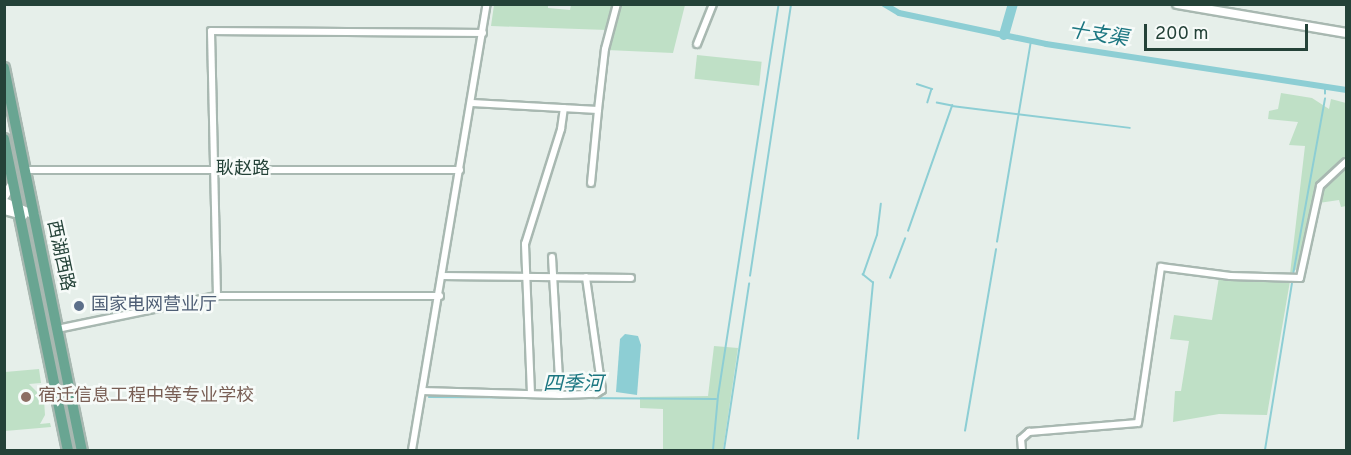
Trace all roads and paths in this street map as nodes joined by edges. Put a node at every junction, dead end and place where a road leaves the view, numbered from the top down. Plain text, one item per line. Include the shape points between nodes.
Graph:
1 (487, 4) edge
2 (617, 4) edge
3 (713, 4) edge
4 (1177, 4) edge
5 (483, 33) junction
6 (1347, 33) edge
7 (698, 44) dead end
8 (4, 68) edge
9 (472, 103) junction
10 (564, 108) junction
11 (598, 110) junction
12 (4, 139) edge
13 (1347, 162) edge
14 (26, 170) junction
15 (216, 170) junction
16 (460, 170) junction
17 (13, 179) junction
18 (591, 183) dead end
19 (4, 197) edge
20 (4, 202) edge
21 (4, 210) edge
22 (19, 210) junction
23 (34, 215) junction
24 (552, 257) dead end
25 (444, 276) junction
26 (525, 278) junction
27 (586, 278) junction
28 (631, 278) dead end
29 (553, 279) junction
30 (217, 296) junction
31 (440, 296) junction
32 (57, 329) junction
33 (422, 392) junction
34 (531, 394) junction
35 (560, 395) junction
36 (68, 450) edge
37 (82, 450) edge
38 (412, 450) edge
39 (1022, 450) edge

1 - 5 street
2 - 11 street via 604,49
3 - 7 street
4 - 6 street
5 - 9 street
5 - 15 street via 211,31
8 - 14 main road, 西湖西路
9 - 10 street
9 - 16 street
10 - 11 street
10 - 26 street via 527,235
11 - 18 street
12 - 17 main road, 西湖西路
13 - 39 street via 1320,186 1300,278 1230,276 1161,267 1138,423 1029,432 1021,439
14 - 15 street, 耿赵路
14 - 23 main road, 西湖西路
15 - 16 street, 耿赵路
15 - 30 street
16 - 25 street
17 - 19 street
17 - 22 main road, 西湖西路
20 - 22 street
21 - 22 street
22 - 23 street
22 - 36 main road, 西湖西路
23 - 32 main road, 西湖西路
24 - 29 street
25 - 26 street
25 - 31 street
26 - 29 street
26 - 34 street
27 - 28 street
27 - 29 street
27 - 35 street via 602,390 596,394
29 - 35 street
30 - 31 street
30 - 32 street
31 - 33 street
32 - 37 main road, 西湖西路
33 - 34 street
33 - 38 street
34 - 35 street

